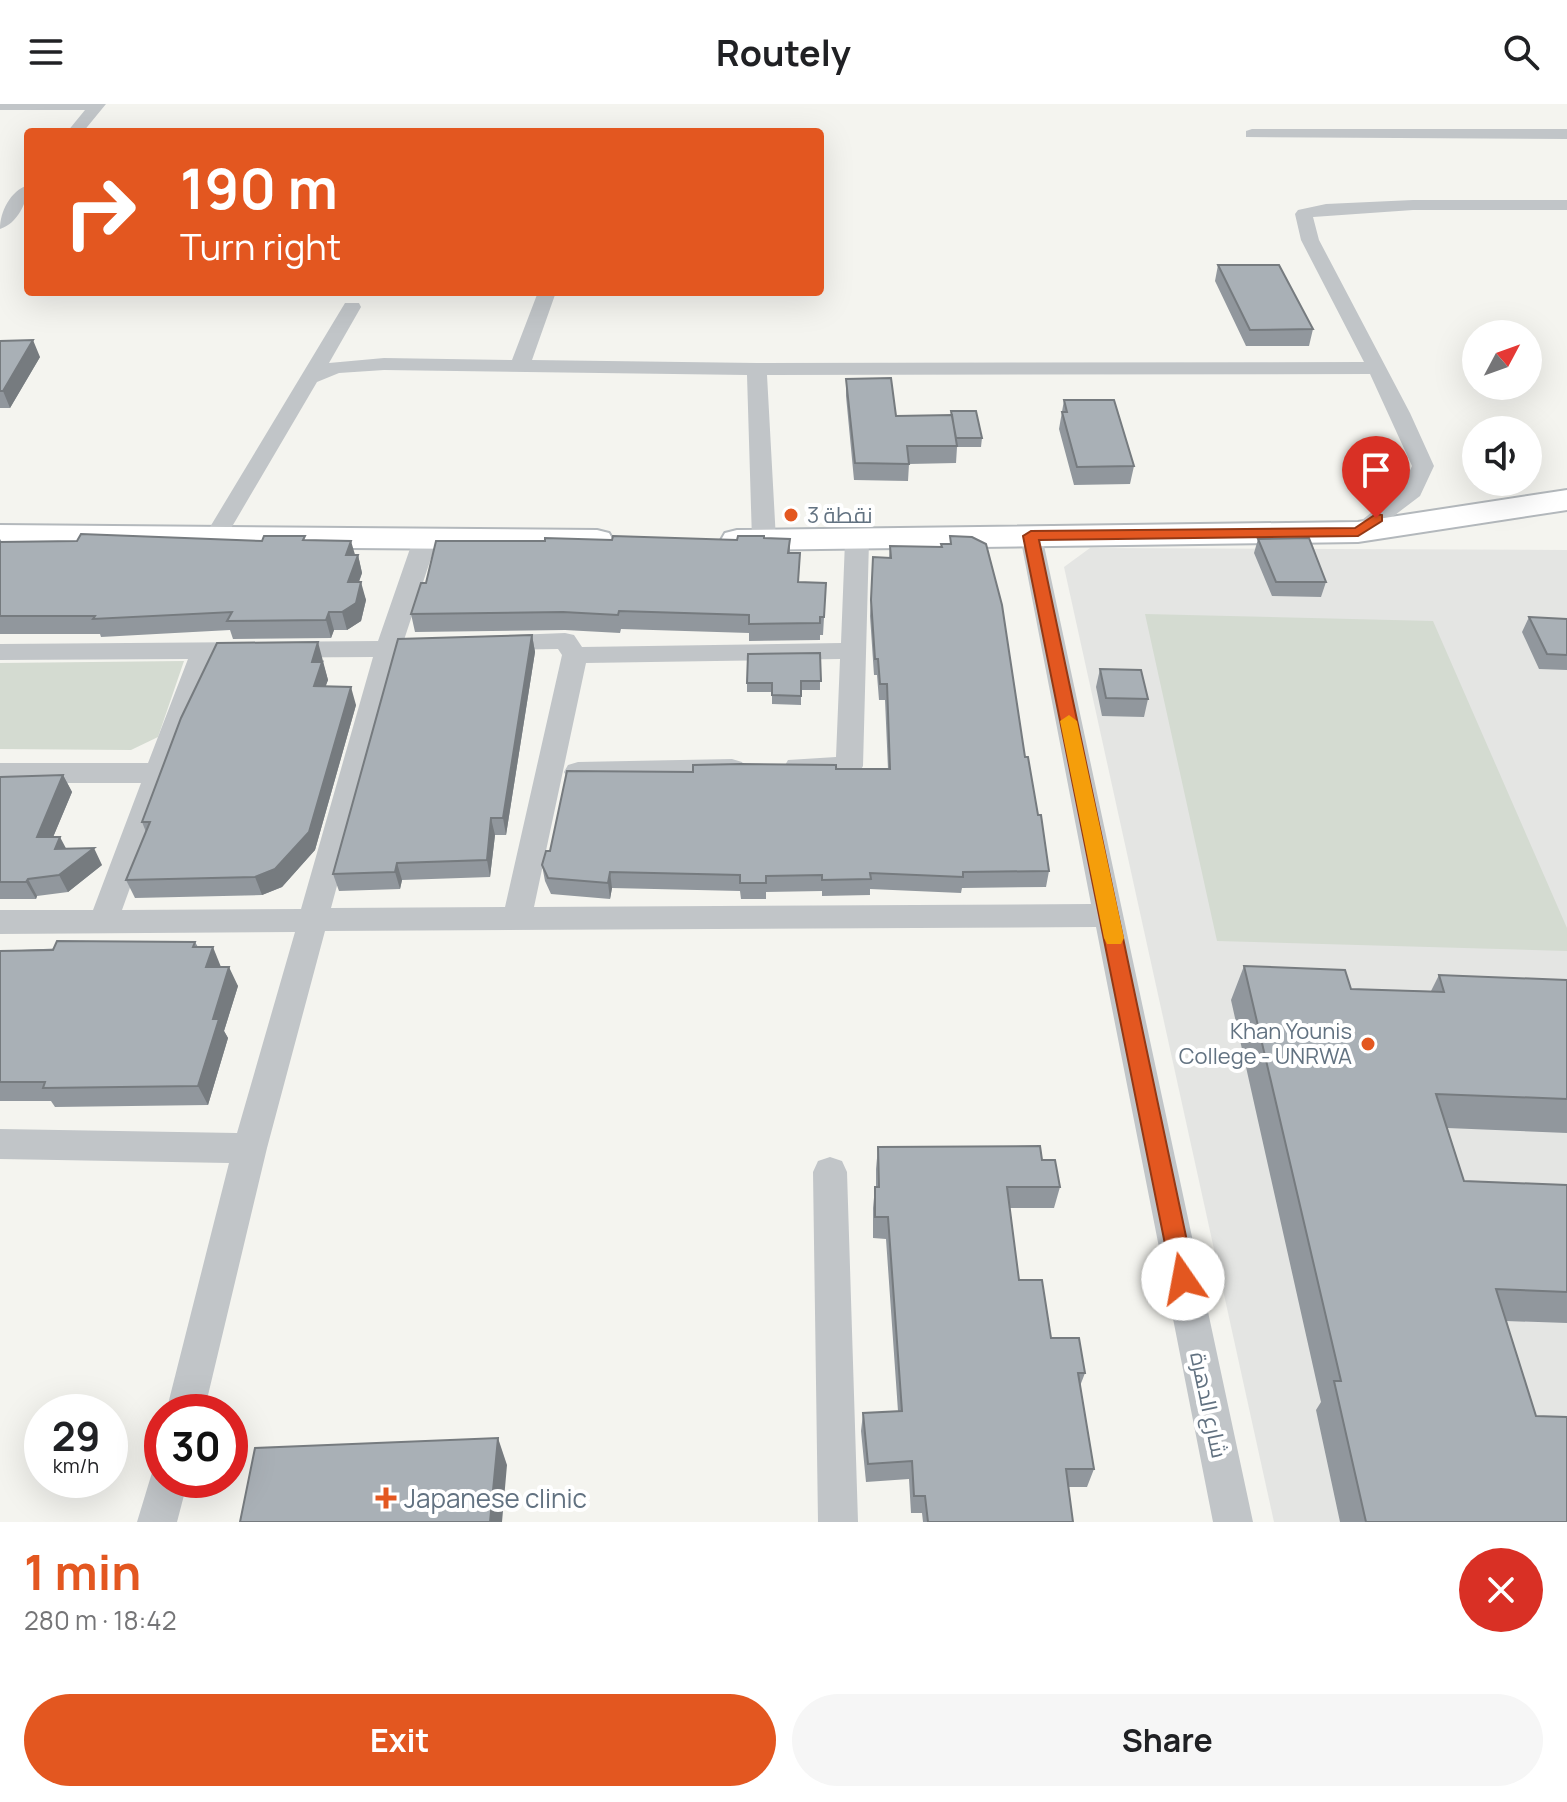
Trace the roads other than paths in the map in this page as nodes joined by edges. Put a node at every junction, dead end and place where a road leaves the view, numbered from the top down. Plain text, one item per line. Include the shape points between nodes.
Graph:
1 (98, 104) edge
2 (0, 105) edge
3 (78, 128) edge
4 (1252, 134) dead end
5 (1567, 134) edge
6 (24, 195) edge
7 (1567, 205) edge
8 (0, 224) edge
9 (546, 296) edge
10 (352, 307) dead end
11 (520, 365) junction
12 (1377, 368) junction
13 (757, 369) junction
14 (310, 378) junction
15 (1567, 500) edge
16 (1358, 532) junction
17 (0, 535) edge
18 (1031, 536) junction
19 (215, 537) junction
20 (425, 540) junction
21 (625, 540) edge
22 (702, 540) edge
23 (764, 540) junction
24 (857, 541) junction
25 (469, 642) edge
26 (421, 643) edge
27 (389, 646) junction
28 (204, 650) junction
29 (852, 651) junction
30 (0, 652) edge
31 (575, 655) junction
32 (0, 773) edge
33 (158, 773) junction
34 (549, 773) junction
35 (1109, 915) junction
36 (517, 919) junction
37 (315, 920) junction
38 (0, 922) edge
39 (103, 922) junction
40 (0, 1144) edge
41 (250, 1148) junction
42 (830, 1172) dead end
43 (189, 1394) edge
44 (163, 1498) edge
45 (157, 1522) edge
46 (838, 1522) edge
47 (1233, 1522) edge

1 - 2 street
1 - 3 street
4 - 5 street
6 - 8 street
7 - 12 street via 1413,205 1304,214 1310,240
9 - 11 street
10 - 14 street
11 - 13 street
11 - 14 street via 335,367
12 - 13 street
12 - 16 street via 1423,466 1412,491
13 - 23 street
14 - 19 street
15 - 16 street
16 - 18 street
17 - 19 street
18 - 24 street
18 - 35 street, شارع الدهرة
19 - 20 street
20 - 21 street
20 - 27 street
22 - 23 street
23 - 24 street
24 - 29 street
25 - 31 street via 565,641
26 - 27 street
27 - 28 street
27 - 37 street
28 - 30 street
28 - 33 street
29 - 31 street
29 - 34 street via 849,766
31 - 34 street
32 - 33 street
33 - 39 street
34 - 36 street
35 - 36 street
35 - 47 street, شارع الدهرة
36 - 37 street
37 - 39 street
37 - 41 street
38 - 39 street
40 - 41 street
41 - 43 street
42 - 46 street
44 - 45 street

